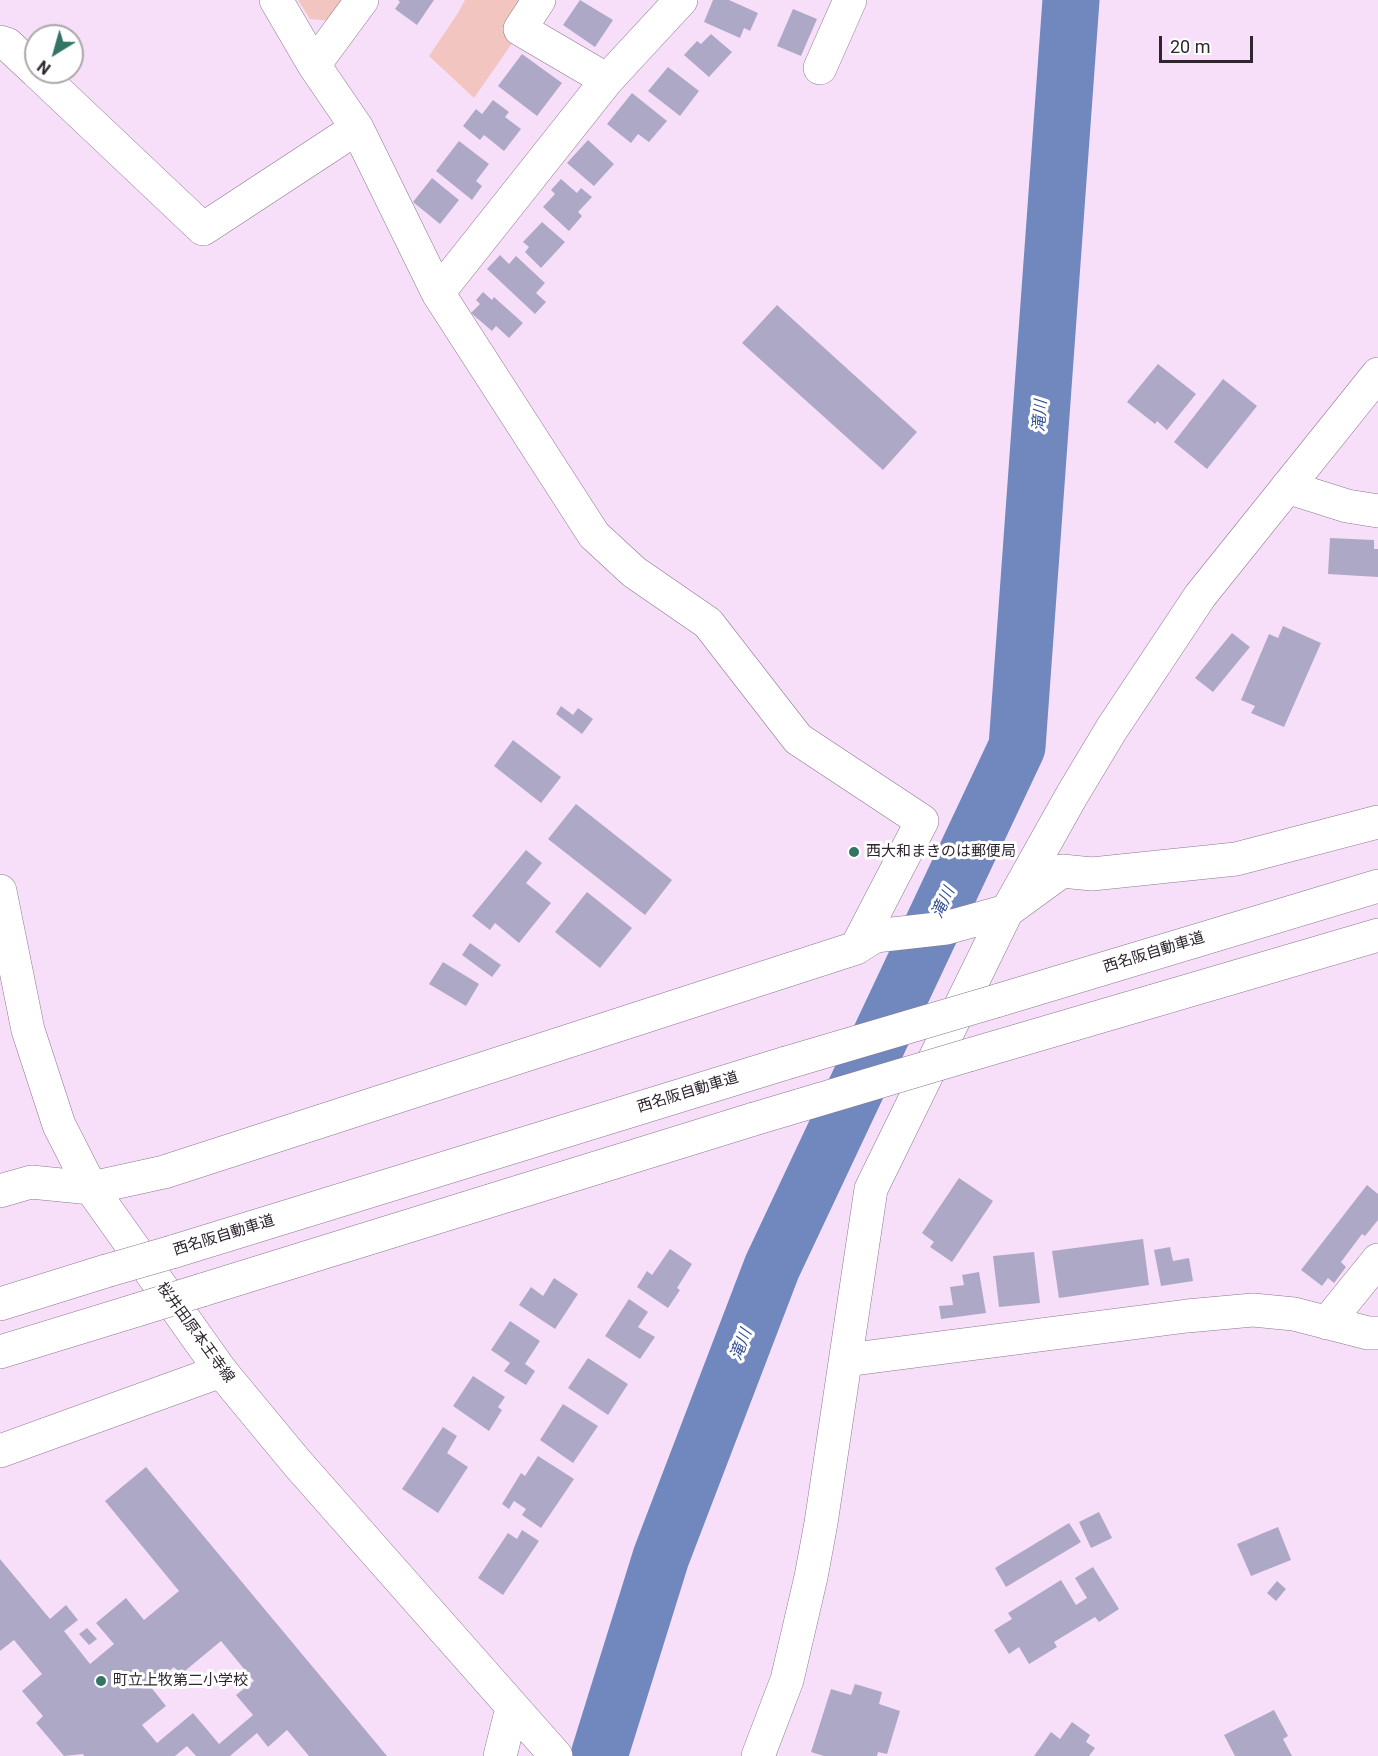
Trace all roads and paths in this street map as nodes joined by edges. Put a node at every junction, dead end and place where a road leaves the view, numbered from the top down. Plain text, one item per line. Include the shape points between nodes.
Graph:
1 (276, 0) edge
2 (362, 0) edge
3 (539, 0) edge
4 (681, 0) edge
5 (850, 0) edge
6 (0, 42) edge
7 (24, 60) edge
8 (314, 65) junction
9 (820, 68) dead end
10 (607, 80) junction
11 (49, 84) edge
12 (357, 128) junction
13 (438, 293) junction
14 (1378, 374) edge
15 (1287, 487) junction
16 (1378, 511) edge
17 (1378, 822) edge
18 (1378, 886) edge
19 (0, 891) edge
20 (1007, 911) junction
21 (1378, 936) edge
22 (866, 942) junction
23 (8, 967) edge
24 (91, 1188) junction
25 (0, 1191) edge
26 (1378, 1260) edge
27 (0, 1304) edge
28 (1327, 1323) junction
29 (1378, 1333) edge
30 (0, 1352) edge
31 (846, 1360) junction
32 (221, 1371) junction
33 (0, 1451) edge
34 (512, 1708) junction
35 (552, 1751) edge
36 (500, 1756) edge
37 (758, 1756) edge

1 - 8 main road
2 - 8 main road
3 - 10 main road via 520,29
4 - 10 main road
5 - 9 main road
6 - 7 main road
8 - 12 main road
10 - 13 main road
11 - 12 main road via 203,229
12 - 13 main road
13 - 22 main road via 594,535 634,572 708,623 798,739 922,821
14 - 15 main road
15 - 16 main road via 1347,506
15 - 20 main road via 1200,596 1072,795
17 - 20 main road via 1236,859 1092,874 1062,871
18 - 27 main road, 西名阪自動車道, bridge
19 - 23 main road, 桜井田原本王寺線
20 - 22 main road via 946,928
20 - 31 main road via 871,1189
21 - 30 main road, bridge via 754,1119
22 - 24 main road via 164,1172
23 - 24 main road, 桜井田原本王寺線 via 59,1125
24 - 25 main road via 31,1182
24 - 32 main road, 桜井田原本王寺線
26 - 28 main road
28 - 29 main road
28 - 31 main road via 1294,1314 1253,1310
31 - 37 main road via 806,1603 787,1680
32 - 33 main road
32 - 34 main road, 桜井田原本王寺線
34 - 35 main road, 桜井田原本王寺線
34 - 36 main road

